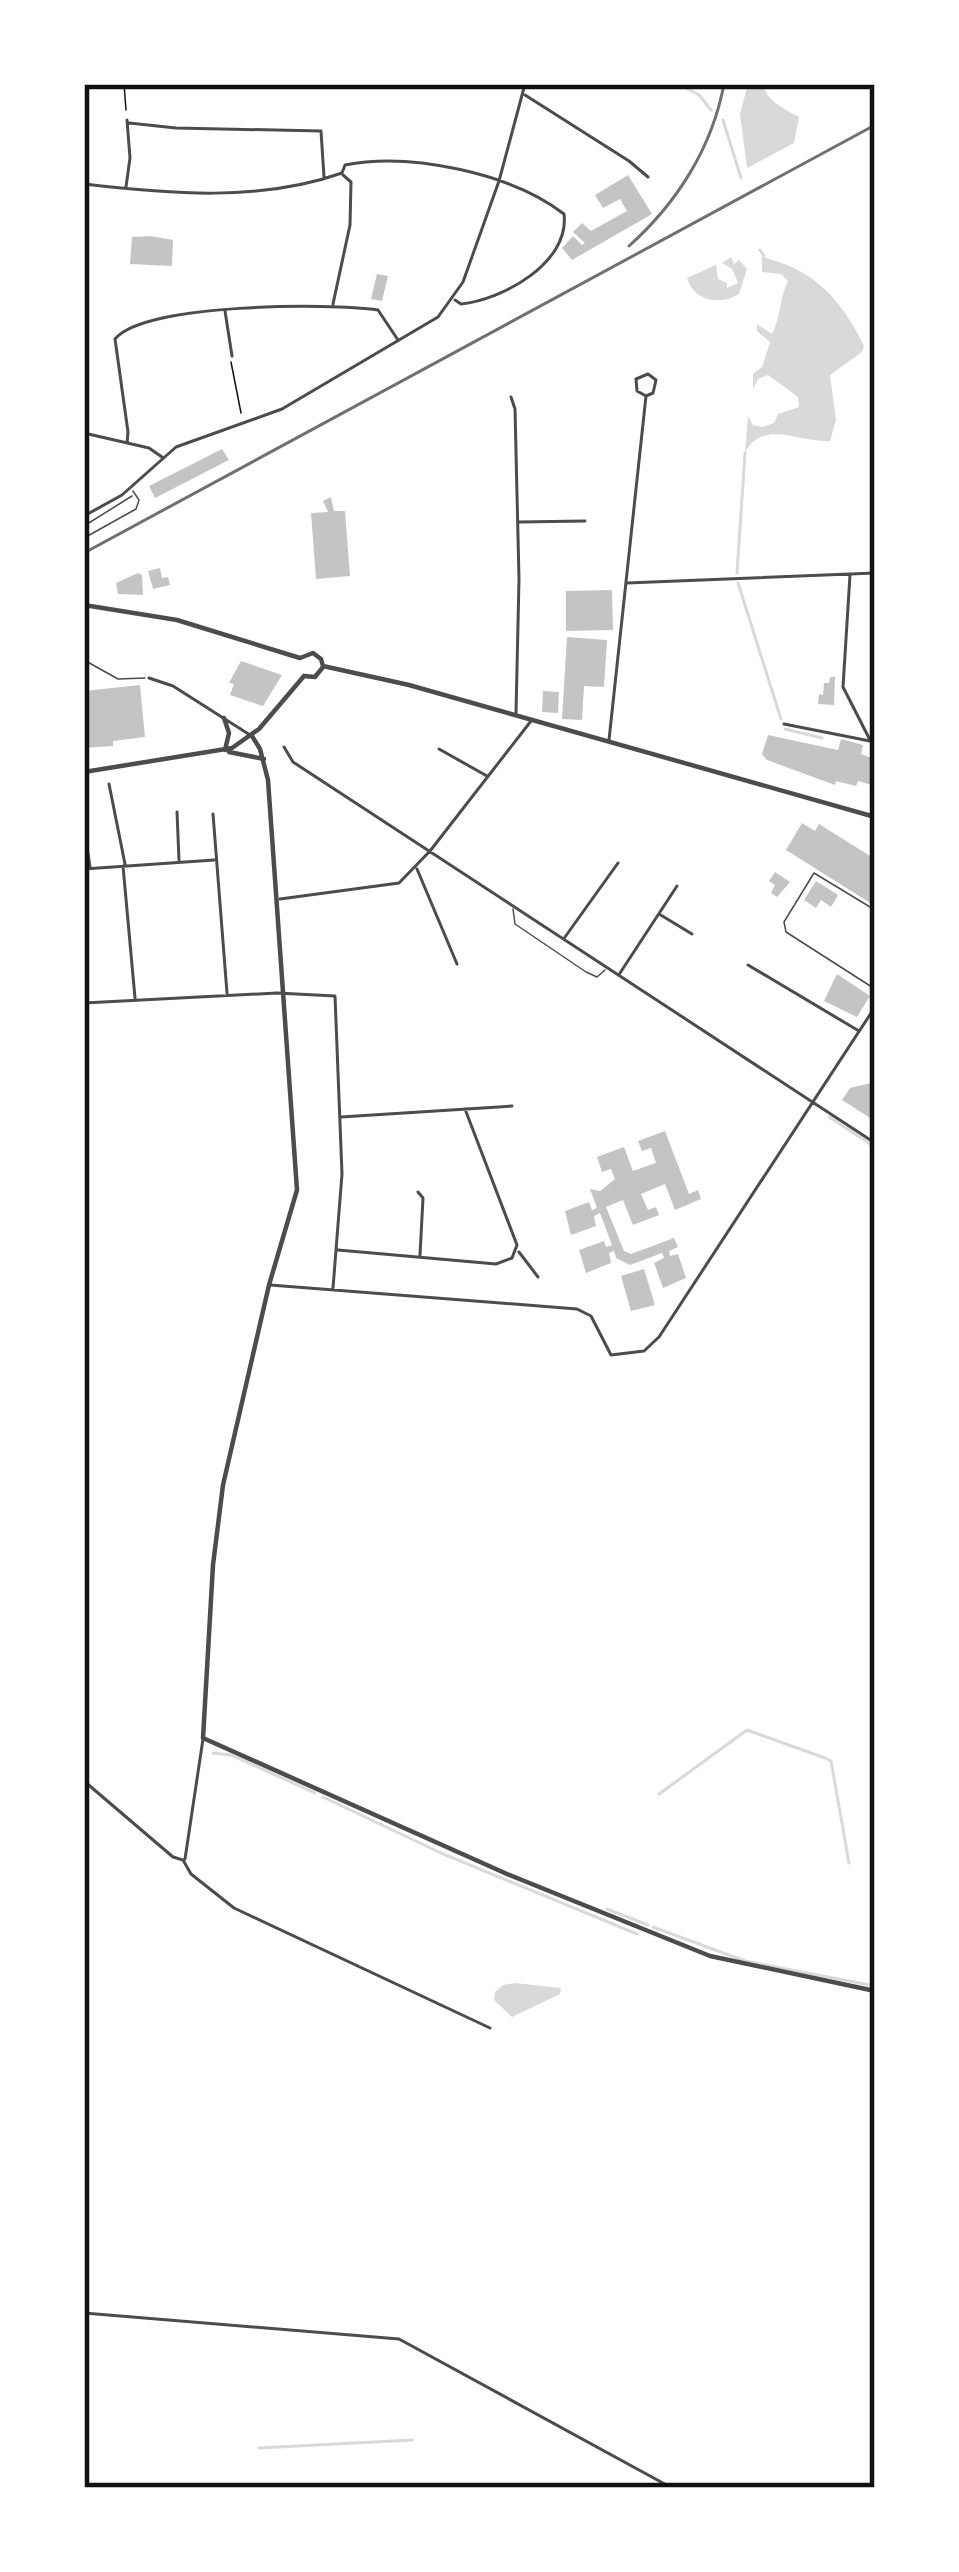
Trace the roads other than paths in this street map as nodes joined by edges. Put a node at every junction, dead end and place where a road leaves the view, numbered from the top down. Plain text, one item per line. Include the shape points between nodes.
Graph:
1 (525, 84) edge
2 (521, 94) junction
3 (342, 173) junction
4 (648, 177) dead end
5 (324, 180) junction
6 (499, 181) junction
7 (84, 184) edge
8 (125, 188) junction
9 (454, 299) junction
10 (333, 304) junction
11 (224, 311) junction
12 (399, 342) junction
13 (232, 356) road end
14 (646, 396) dead end
15 (511, 398) dead end
16 (84, 433) edge
17 (127, 443) junction
18 (162, 458) junction
19 (130, 488) junction
20 (135, 494) junction
21 (84, 516) edge
22 (585, 521) dead end
23 (517, 522) junction
24 (84, 526) edge
25 (84, 538) edge
26 (850, 572) junction
27 (875, 573) edge
28 (626, 583) junction
29 (84, 605) edge
30 (84, 660) edge
31 (300, 667) junction
32 (323, 667) junction
33 (149, 678) joint
34 (514, 716) junction
35 (224, 718) junction
36 (531, 721) junction
37 (784, 724) dead end
38 (251, 736) junction
39 (872, 741) edge
40 (609, 743) junction
41 (284, 747) dead end
42 (439, 748) dead end
43 (222, 751) junction
44 (264, 759) junction
45 (84, 772) edge
46 (488, 777) junction
47 (109, 784) dead end
48 (177, 812) dead end
49 (213, 814) dead end
50 (875, 818) edge
51 (84, 827) edge
52 (430, 851) junction
53 (215, 860) junction
54 (179, 862) junction
55 (618, 863) dead end
56 (124, 866) junction
57 (416, 868) junction
58 (87, 869) edge
59 (677, 886) dead end
60 (278, 900) junction
61 (514, 906) junction
62 (875, 910) edge
63 (659, 914) junction
64 (692, 934) dead end
65 (564, 938) junction
66 (457, 964) dead end
67 (748, 965) dead end
68 (607, 967) junction
69 (619, 975) junction
70 (875, 989) edge
71 (285, 993) junction
72 (227, 994) junction
73 (135, 1000) junction
74 (84, 1004) edge
75 (875, 1007) edge
76 (859, 1031) junction
77 (813, 1102) junction
78 (512, 1106) dead end
79 (465, 1109) junction
80 (340, 1117) junction
81 (875, 1143) edge
82 (418, 1192) dead end
83 (336, 1250) junction
84 (517, 1251) junction
85 (420, 1257) junction
86 (538, 1277) dead end
87 (268, 1285) junction
88 (333, 1290) junction
89 (203, 1738) junction
90 (84, 1781) edge
91 (183, 1860) junction
92 (875, 1991) edge
93 (490, 2028) dead end
94 (84, 2314) edge
95 (672, 2488) edge

1 - 2 street
2 - 4 street
2 - 6 street
3 - 5 street
3 - 6 street via 345,165 382,159
3 - 10 street via 351,182 352,210
5 - 8 street via 239,193
5 - 8 street via 321,131 128,121
6 - 9 street
6 - 9 street via 564,214 564,231 544,266 480,301
7 - 8 street
9 - 12 street
10 - 11 street
10 - 12 street via 378,310
11 - 13 street
11 - 17 street via 155,319 119,333
12 - 18 street via 282,409
14 - 28 street
15 - 23 street
16 - 17 street
17 - 18 street
18 - 19 street
19 - 20 lane
19 - 21 street
20 - 24 lane
20 - 25 lane via 136,509
22 - 23 street
23 - 34 street
26 - 27 street
26 - 28 street
26 - 39 street via 843,687
28 - 40 street
29 - 31 street via 177,620
30 - 33 lane via 122,680
31 - 32 street via 315,677
31 - 32 street via 305,653
31 - 38 street
32 - 34 street
33 - 35 street
34 - 36 street
35 - 38 street
35 - 43 street
36 - 40 street
36 - 46 street
37 - 39 street
38 - 43 street
38 - 44 street
40 - 50 street
41 - 52 street via 293,762
42 - 46 street
43 - 44 street
43 - 45 street
44 - 60 street
46 - 52 street
47 - 56 street
48 - 54 street
49 - 53 street
51 - 58 street
52 - 57 street
52 - 61 street
53 - 54 street
53 - 72 street
54 - 56 street
55 - 65 street
56 - 58 street
56 - 73 street
57 - 60 street via 381,888
57 - 66 street
59 - 63 street
60 - 71 street
61 - 65 street
61 - 68 lane via 515,924 586,972 597,976
62 - 70 lane via 814,873 784,922 787,932
63 - 64 street
63 - 69 street
65 - 68 street
67 - 76 street
68 - 69 street
69 - 77 street
71 - 72 street
71 - 80 street via 335,996
71 - 87 street via 297,1190
72 - 73 street
73 - 74 street
75 - 76 street
76 - 77 street
77 - 81 street
77 - 88 street via 644,1351 611,1355 591,1316 577,1310
78 - 79 street
79 - 80 street
79 - 84 street
80 - 83 street
82 - 85 street
83 - 85 street
83 - 88 street
84 - 85 street via 496,1264
84 - 86 street
87 - 88 street
87 - 89 street via 217,1522
89 - 91 street
89 - 92 street via 710,1956
90 - 91 street
91 - 93 street via 234,1908
94 - 95 street via 398,2338

